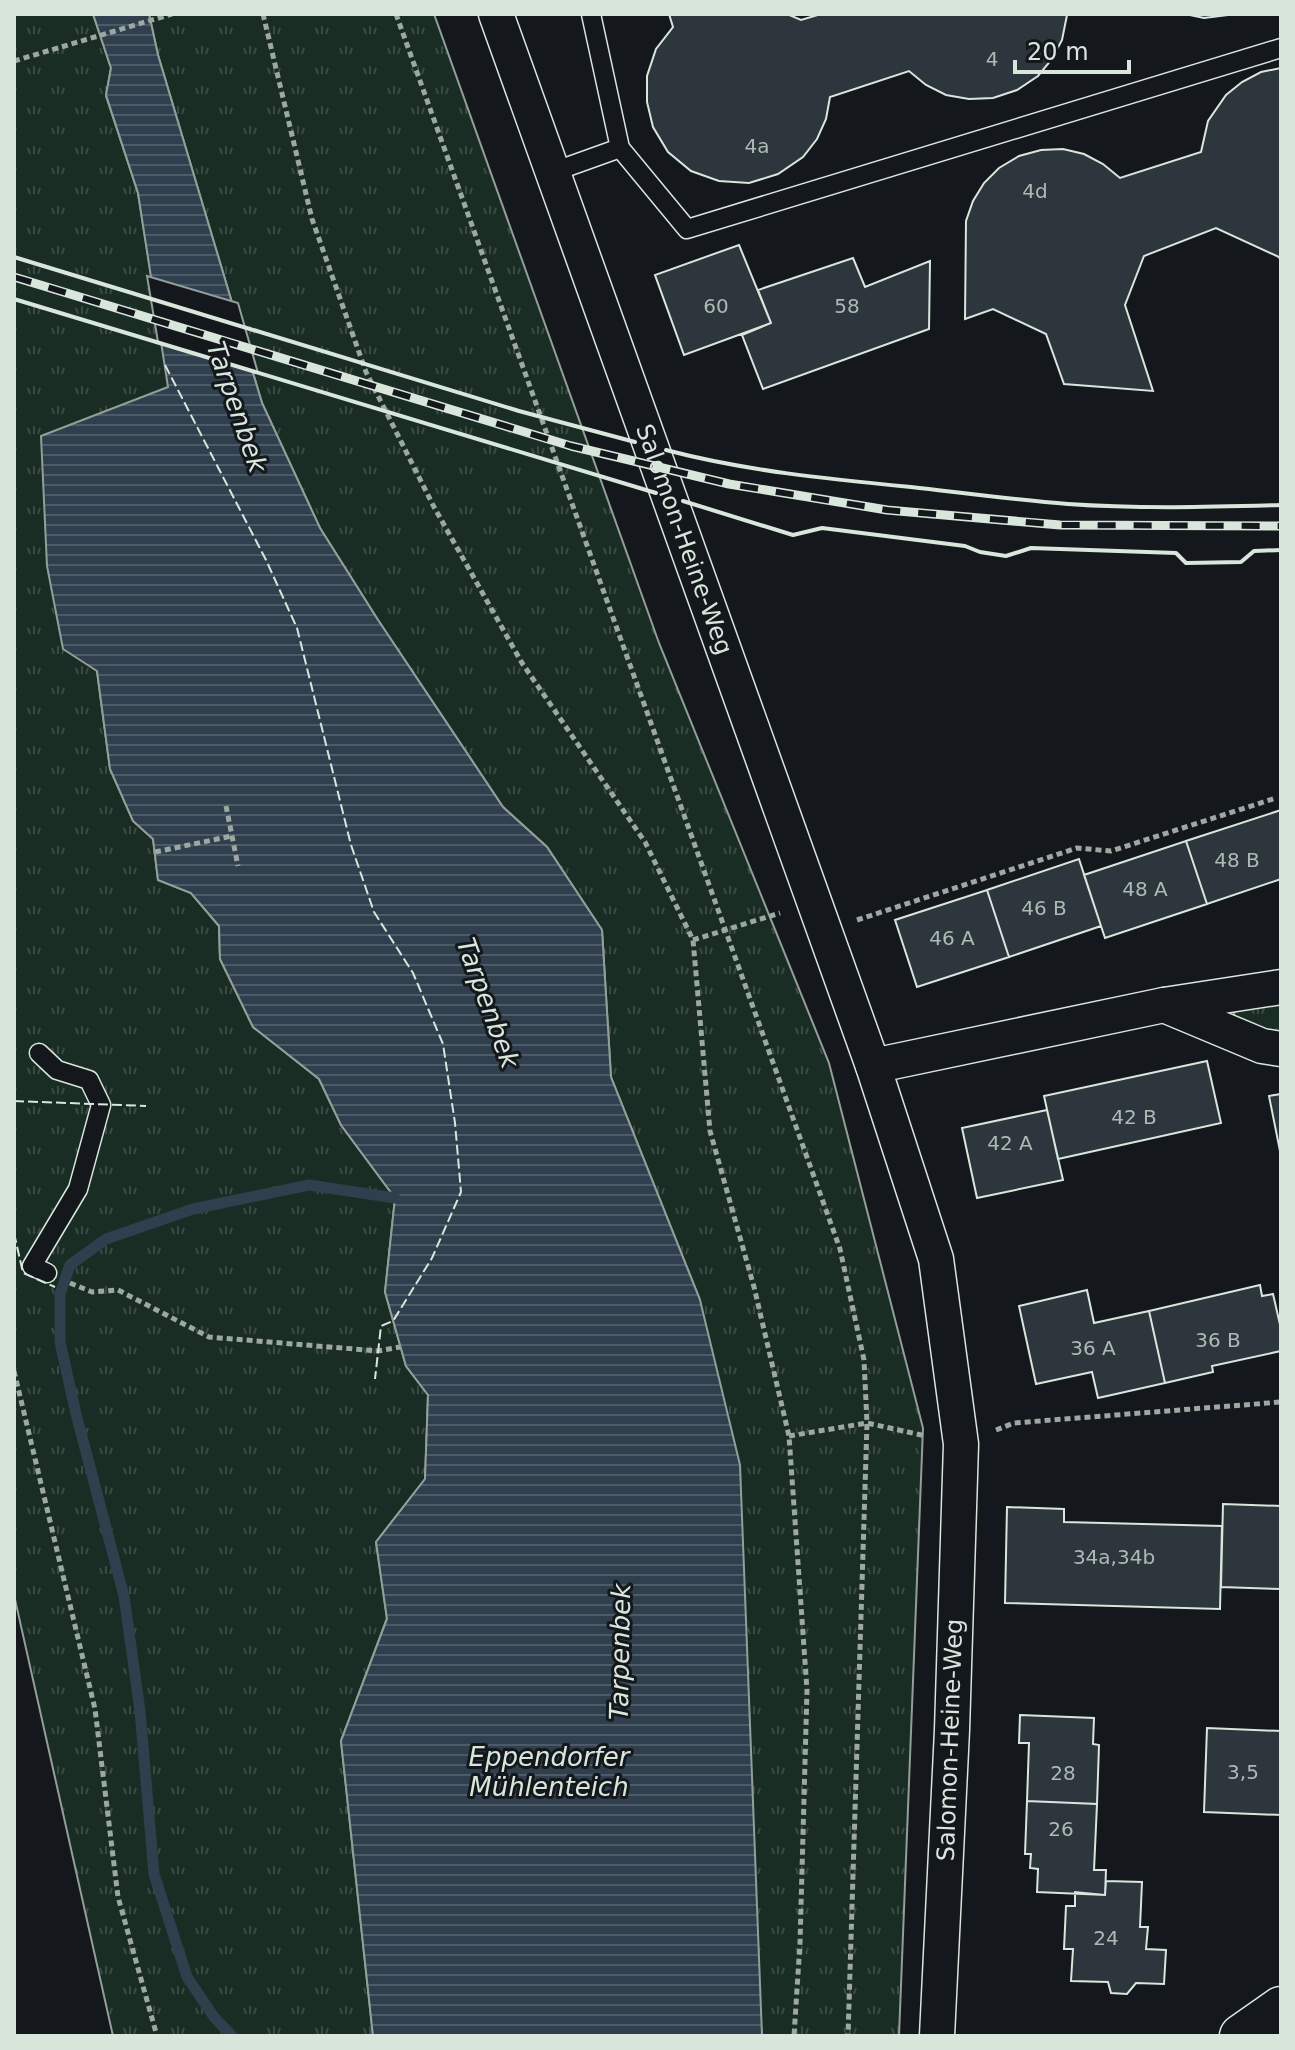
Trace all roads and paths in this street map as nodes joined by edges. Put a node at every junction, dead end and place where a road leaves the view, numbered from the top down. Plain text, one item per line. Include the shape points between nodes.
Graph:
1 (172, 14) edge
2 (263, 14) edge
3 (396, 14) edge
4 (496, 14) edge
5 (591, 14) edge
6 (1281, 48) edge
7 (14, 61) edge
8 (620, 148) junction
9 (553, 172) junction
10 (1276, 798) dead end
11 (226, 806) dead end
12 (232, 836) junction
13 (155, 852) dead end
14 (238, 866) dead end
15 (820, 917) junction
16 (726, 928) junction
17 (693, 940) junction
18 (1281, 987) edge
19 (1164, 1005) junction
20 (1281, 1049) edge
21 (39, 1053) dead end
22 (873, 1066) junction
23 (47, 1273) dead end
24 (74, 1285) dead end
25 (400, 1347) dead end
26 (14, 1371) edge
27 (1281, 1402) edge
28 (867, 1423) junction
29 (789, 1436) junction
30 (961, 1444) junction
31 (1281, 2008) edge
32 (157, 2036) edge
33 (794, 2036) edge
34 (848, 2036) edge
35 (937, 2036) edge
36 (1241, 2036) edge

1 - 7 path
2 - 17 path via 312,219 366,372 522,663 645,842
3 - 16 path
4 - 9 street, Salomon-Heine-Weg
5 - 8 lane
6 - 8 lane via 687,229
8 - 9 lane
9 - 15 street, Salomon-Heine-Weg
10 - 15 path via 1111,851 1077,848
11 - 12 path
12 - 13 path
12 - 14 path
15 - 16 path
15 - 22 street, Salomon-Heine-Weg
16 - 17 path
16 - 28 path via 840,1249 864,1360
17 - 29 path via 710,1131
18 - 19 street
19 - 20 street
19 - 22 street
21 - 23 lane via 57,1070 89,1080 101,1105 78,1189 32,1266
22 - 30 street, Salomon-Heine-Weg via 936,1259
24 - 25 path via 92,1292 118,1290 209,1337 387,1351
26 - 32 path via 95,1709 118,1897
27 - 30 path via 1014,1423
28 - 29 path
28 - 30 path
28 - 34 path
29 - 33 path via 807,1690
30 - 35 street, Salomon-Heine-Weg
31 - 36 street

